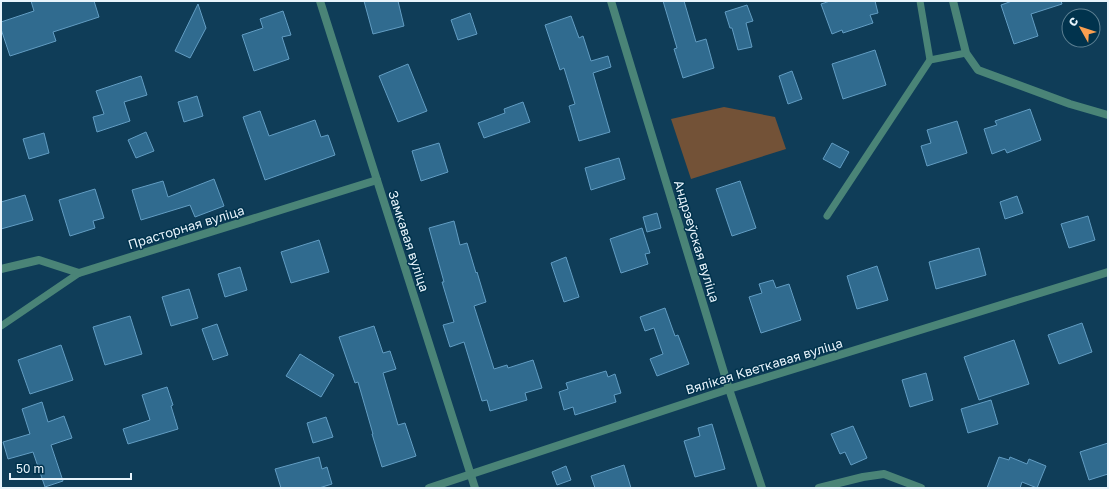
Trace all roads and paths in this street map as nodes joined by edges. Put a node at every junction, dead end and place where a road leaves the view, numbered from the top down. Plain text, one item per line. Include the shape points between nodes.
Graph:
1 (320, 1) edge
2 (611, 1) edge
3 (920, 1) edge
4 (953, 1) edge
5 (966, 53) junction
6 (930, 60) junction
7 (1108, 115) edge
8 (377, 180) junction
9 (827, 216) dead end
10 (1, 269) edge
11 (1108, 272) edge
12 (79, 273) junction
13 (1, 326) edge
14 (729, 389) junction
15 (470, 475) junction
16 (429, 488) edge
17 (475, 488) edge
18 (762, 488) edge
19 (819, 488) edge
20 (920, 488) edge

1 - 8 street, Замкавая вуліца
2 - 14 street, Андрэеўская вуліца
3 - 6 lane
4 - 5 street
5 - 6 lane
5 - 7 street via 978,70 1070,104
6 - 9 lane
8 - 12 street, Прасторная вуліца
8 - 15 street, Замкавая вуліца
10 - 12 street via 40,260
11 - 14 street, Вялікая Кветкавая вуліца
12 - 13 lane
14 - 15 street, Вялікая Кветкавая вуліца
14 - 18 street, Андрэеўская вуліца
15 - 16 street, Вялікая Кветкавая вуліца
15 - 17 street, Замкавая вуліца
19 - 20 street via 884,474

